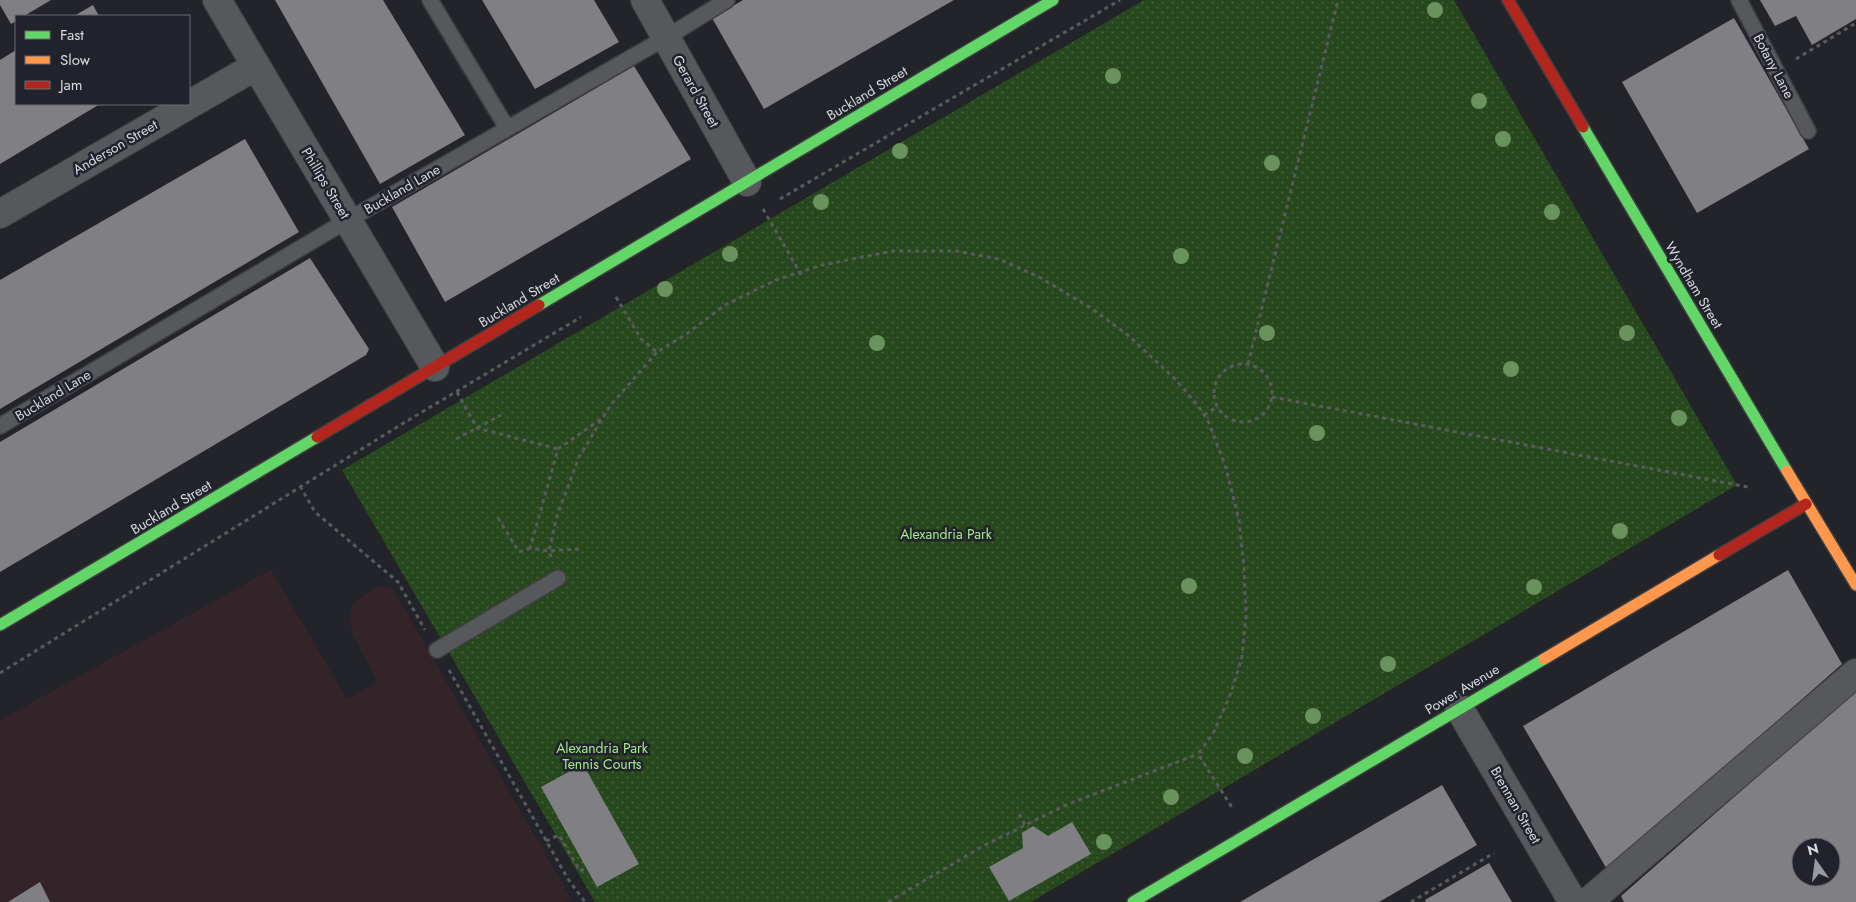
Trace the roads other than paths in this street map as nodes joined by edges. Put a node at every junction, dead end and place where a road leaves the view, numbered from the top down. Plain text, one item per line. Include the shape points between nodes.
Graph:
1 (217, 0) edge
2 (430, 0) edge
3 (645, 0) edge
4 (727, 0) edge
5 (1053, 0) edge
6 (1508, 0) edge
7 (1739, 0) edge
8 (666, 38) junction
9 (256, 66) junction
10 (190, 104) edge
11 (189, 105) edge
12 (507, 128) junction
13 (1808, 131) dead end
14 (747, 182) junction
15 (0, 214) edge
16 (348, 220) junction
17 (435, 367) junction
18 (0, 426) edge
19 (1806, 504) junction
20 (558, 578) road end
21 (1856, 585) edge
22 (0, 625) edge
23 (437, 650) road end
24 (1856, 673) edge
25 (1459, 708) junction
26 (1133, 902) edge
27 (1573, 902) edge
28 (1588, 902) edge

1 - 9 street, Phillips Street
2 - 12 lane
3 - 8 street, Gerard Street
4 - 8 lane, Buckland Lane
5 - 14 street, Buckland Street
6 - 19 street, Wyndham Street
7 - 13 lane, Botany Lane
8 - 12 lane, Buckland Lane
8 - 14 street, Gerard Street
9 - 10 street, Anderson Street
9 - 16 street, Phillips Street
11 - 15 street, Anderson Street
12 - 16 lane, Buckland Lane
14 - 17 street, Buckland Street
16 - 17 street, Phillips Street
16 - 18 lane, Buckland Lane
17 - 22 street, Buckland Street
19 - 21 street, Wyndham Street
19 - 25 street, Power Avenue
20 - 23 lane
24 - 28 street
25 - 26 street, Power Avenue
25 - 27 street, Brennan Street

